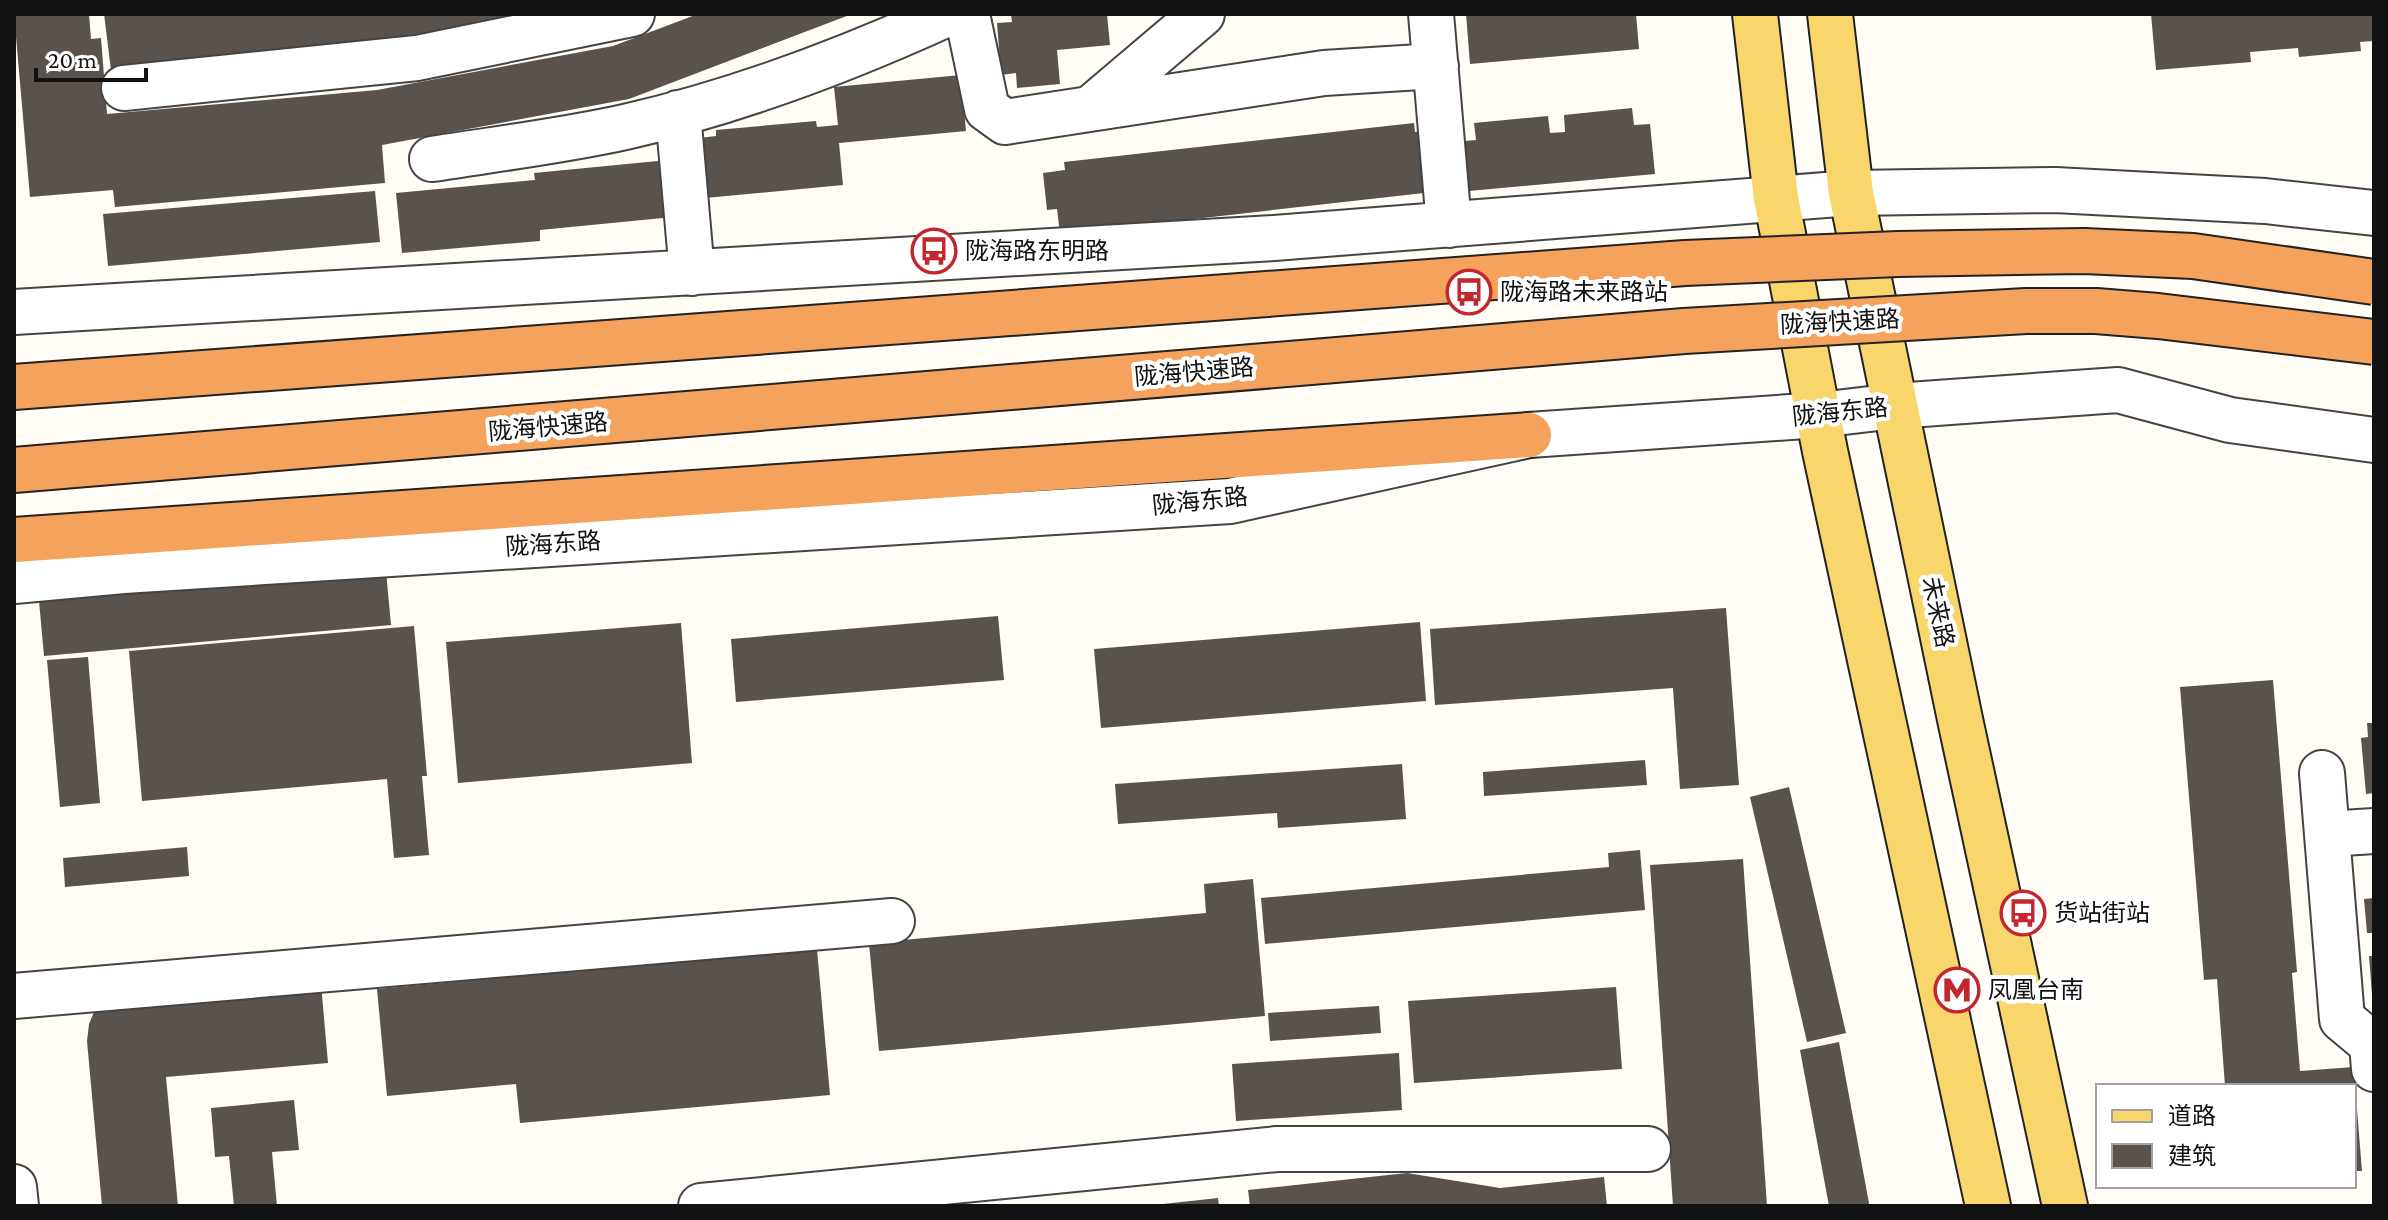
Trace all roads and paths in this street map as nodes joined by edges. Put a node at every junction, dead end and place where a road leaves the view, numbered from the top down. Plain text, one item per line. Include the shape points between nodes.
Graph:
1 (632, 14) edge
2 (947, 14) edge
3 (967, 14) edge
4 (1202, 14) edge
5 (1431, 14) edge
6 (1755, 14) edge
7 (1830, 14) edge
8 (1436, 66) junction
9 (124, 88) dead end
10 (1090, 109) junction
11 (678, 113) junction
12 (432, 159) dead end
13 (1851, 193) junction
14 (1776, 198) junction
15 (2374, 213) edge
16 (1449, 225) junction
17 (692, 273) junction
18 (2374, 282) edge
19 (14, 312) edge
20 (2374, 342) edge
21 (14, 387) edge
22 (1895, 406) junction
23 (1819, 415) junction
24 (1529, 435) junction
25 (2374, 440) edge
26 (14, 470) edge
27 (14, 540) edge
28 (14, 581) edge
29 (2322, 773) dead end
30 (2374, 831) edge
31 (2327, 834) junction
32 (892, 921) dead end
33 (14, 996) edge
34 (2374, 1069) edge
35 (1648, 1149) dead end
36 (14, 1187) edge
37 (16, 1206) edge
38 (701, 1206) edge
39 (1988, 1206) edge
40 (2065, 1206) edge

1 - 9 street via 417,58
2 - 11 street via 839,60
3 - 10 street via 987,109 1005,122
4 - 10 street
5 - 8 street
6 - 14 main road
7 - 13 main road, 未来路
8 - 10 street via 1324,73
8 - 16 street
11 - 12 street
11 - 17 street
13 - 14 street
13 - 15 street via 2055,190 2265,201
13 - 22 main road, 未来路
14 - 16 street
14 - 23 main road
16 - 17 street
17 - 19 street
18 - 21 highway, bridge via 2193,256 2084,251 1700,262
20 - 26 highway, 陇海快速路, bridge via 2158,316 2026,311 1684,331
22 - 23 street, 陇海东路
22 - 25 street, 陇海东路 via 2118,390 2230,420
22 - 40 main road, 未来路
23 - 24 street, 陇海东路
23 - 39 main road
24 - 27 highway
24 - 28 street, 陇海东路 via 1230,501
29 - 31 street
30 - 31 street
31 - 34 street via 2342,1019 2372,1044
32 - 33 street
35 - 38 street via 1277,1149
36 - 37 street

